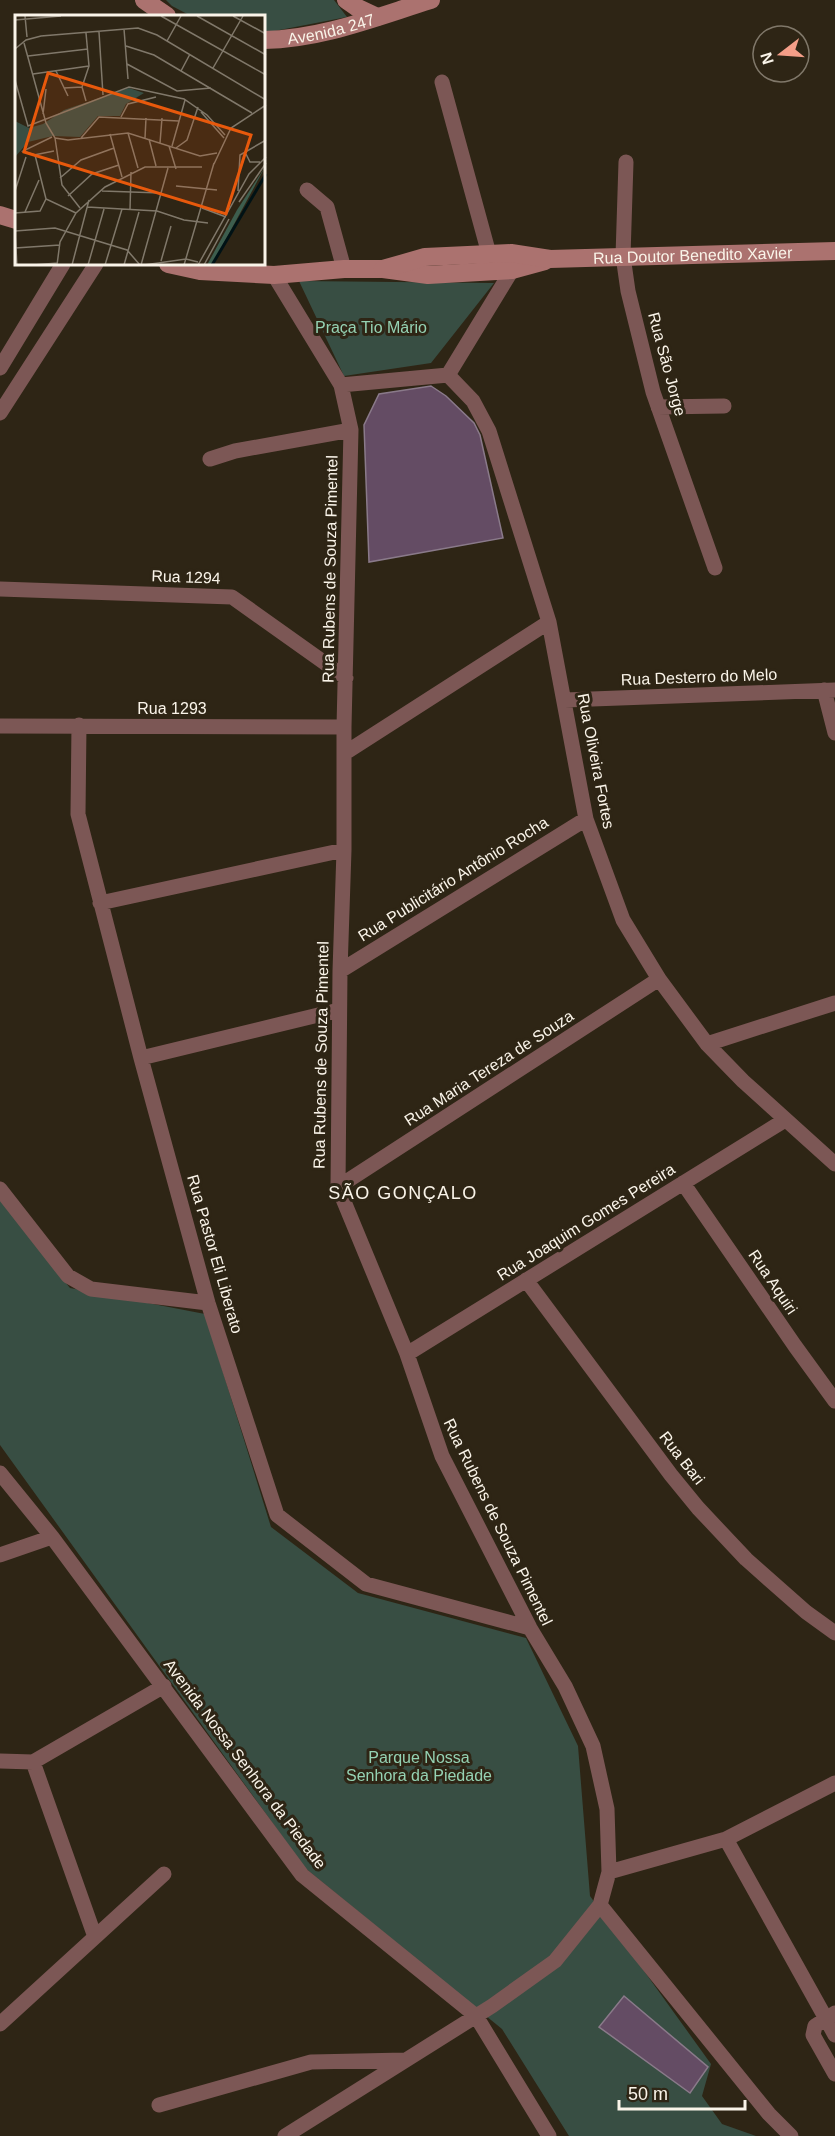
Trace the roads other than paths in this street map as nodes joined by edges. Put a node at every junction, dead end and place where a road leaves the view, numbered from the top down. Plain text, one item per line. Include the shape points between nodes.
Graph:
1 (144, 0) edge
2 (346, 0) edge
3 (431, 0) edge
4 (166, 15) edge
5 (377, 17) junction
6 (266, 40) edge
7 (442, 82) dead end
8 (626, 162) dead end
9 (307, 190) dead end
10 (0, 214) edge
11 (15, 220) edge
12 (835, 251) edge
13 (489, 255) junction
14 (622, 256) junction
15 (512, 262) junction
16 (62, 266) edge
17 (95, 266) edge
18 (179, 266) edge
19 (344, 269) junction
20 (383, 269) junction
21 (274, 274) junction
22 (0, 368) edge
23 (448, 375) junction
24 (341, 385) junction
25 (724, 406) dead end
26 (658, 407) junction
27 (0, 413) edge
28 (351, 430) junction
29 (210, 459) dead end
30 (715, 568) dead end
31 (0, 589) edge
32 (549, 622) junction
33 (346, 678) junction
34 (829, 690) edge
35 (565, 700) junction
36 (79, 725) junction
37 (0, 726) edge
38 (344, 727) junction
39 (835, 733) edge
40 (345, 753) junction
41 (586, 819) junction
42 (344, 850) junction
43 (100, 903) junction
44 (340, 971) junction
45 (659, 979) junction
46 (835, 1004) edge
47 (339, 1010) junction
48 (707, 1044) junction
49 (141, 1058) junction
50 (785, 1119) junction
51 (835, 1164) edge
52 (683, 1183) junction
53 (338, 1187) junction
54 (0, 1189) edge
55 (526, 1280) junction
56 (208, 1303) junction
57 (407, 1354) junction
58 (835, 1401) edge
59 (0, 1473) edge
60 (52, 1537) junction
61 (0, 1555) edge
62 (530, 1628) junction
63 (835, 1633) edge
64 (164, 1686) junction
65 (0, 1761) edge
66 (33, 1762) junction
67 (835, 1783) edge
68 (726, 1839) junction
69 (609, 1872) junction
70 (164, 1874) dead end
71 (600, 1905) junction
72 (95, 1937) junction
73 (476, 2016) junction
74 (830, 2016) edge
75 (0, 2024) edge
76 (835, 2035) edge
77 (406, 2060) junction
78 (835, 2074) edge
79 (159, 2105) dead end
80 (285, 2136) edge
81 (549, 2136) edge
82 (791, 2136) edge

1 - 4 street
2 - 5 street
3 - 5 street, Avenida 247
5 - 6 street, Avenida 247 via 328,33
7 - 13 street
8 - 14 street, Rua São Jorge
9 - 19 street via 327,207
10 - 11 street
12 - 14 street, Rua Doutor Benedito Xavier
13 - 15 street, Rua Doutor Benedito Xavier
13 - 20 street, Rua Doutor Benedito Xavier via 425,256
14 - 15 street, Rua Doutor Benedito Xavier
14 - 26 street, Rua São Jorge
15 - 20 street, Rua Doutor Benedito Xavier via 428,274
15 - 23 street
16 - 22 street
17 - 27 street
18 - 21 street, Rua Doutor Benedito Xavier
19 - 20 street, Rua Doutor Benedito Xavier
19 - 21 street, Rua Doutor Benedito Xavier
21 - 24 street, Rua Rubens de Souza Pimentel
23 - 24 street
23 - 32 street, Rua Oliveira Fortes via 473,401 489,431
24 - 28 street, Rua Rubens de Souza Pimentel
25 - 26 street
26 - 30 street, Rua São Jorge
28 - 29 street
28 - 33 street, Rua Rubens de Souza Pimentel
31 - 33 street, Rua 1294 via 232,597
32 - 35 street, Rua Oliveira Fortes
32 - 40 street
33 - 38 street, Rua Rubens de Souza Pimentel
34 - 35 street, Rua Desterro do Melo
34 - 39 street
35 - 41 street, Rua Oliveira Fortes
36 - 37 street, Rua 1293
36 - 38 street, Rua 1293
36 - 43 street, Rua Pastor Eli Liberato via 78,814
38 - 40 street, Rua Rubens de Souza Pimentel
40 - 42 street, Rua Rubens de Souza Pimentel
41 - 44 street, Rua Publicitário Antônio Rocha
41 - 45 street, Rua Oliveira Fortes via 623,920
42 - 43 street
42 - 44 street, Rua Rubens de Souza Pimentel
43 - 49 street, Rua Pastor Eli Liberato
44 - 47 street, Rua Rubens de Souza Pimentel
45 - 48 street, Rua Oliveira Fortes
45 - 53 street, Rua Maria Tereza de Souza
46 - 48 street
47 - 49 street
47 - 53 street, Rua Rubens de Souza Pimentel
48 - 50 street, Rua Oliveira Fortes
49 - 56 street, Rua Pastor Eli Liberato
50 - 51 street, Rua Oliveira Fortes
50 - 52 street, Rua Joaquim Gomes Pereira
52 - 55 street, Rua Joaquim Gomes Pereira
52 - 58 street, Rua Aquiri
53 - 57 street, Rua Rubens de Souza Pimentel
54 - 56 street via 68,1276 91,1289
55 - 57 street, Rua Joaquim Gomes Pereira
55 - 63 street, Rua Bari via 698,1508 746,1560
56 - 62 street, Rua Pastor Eli Liberato via 277,1515 366,1584
57 - 62 street, Rua Rubens de Souza Pimentel via 442,1456
59 - 60 street, Avenida Nossa Senhora da Piedade
60 - 61 street
60 - 64 street, Avenida Nossa Senhora da Piedade
62 - 69 street, Rua Rubens de Souza Pimentel via 565,1686 593,1746 607,1809
64 - 66 street
64 - 73 street, Avenida Nossa Senhora da Piedade via 302,1875
65 - 66 street
66 - 72 street
67 - 68 street
68 - 69 street
68 - 74 street
69 - 71 street, Rua Rubens de Souza Pimentel
70 - 72 street
71 - 73 street, Rua Rubens de Souza Pimentel via 555,1961
71 - 82 street
72 - 75 street
73 - 77 street, Rua Rubens de Souza Pimentel
73 - 81 street, Avenida Nossa Senhora da Piedade
74 - 76 street
74 - 78 street via 815,2026 813,2035
77 - 79 street via 311,2062
77 - 80 street, Rua Rubens de Souza Pimentel

